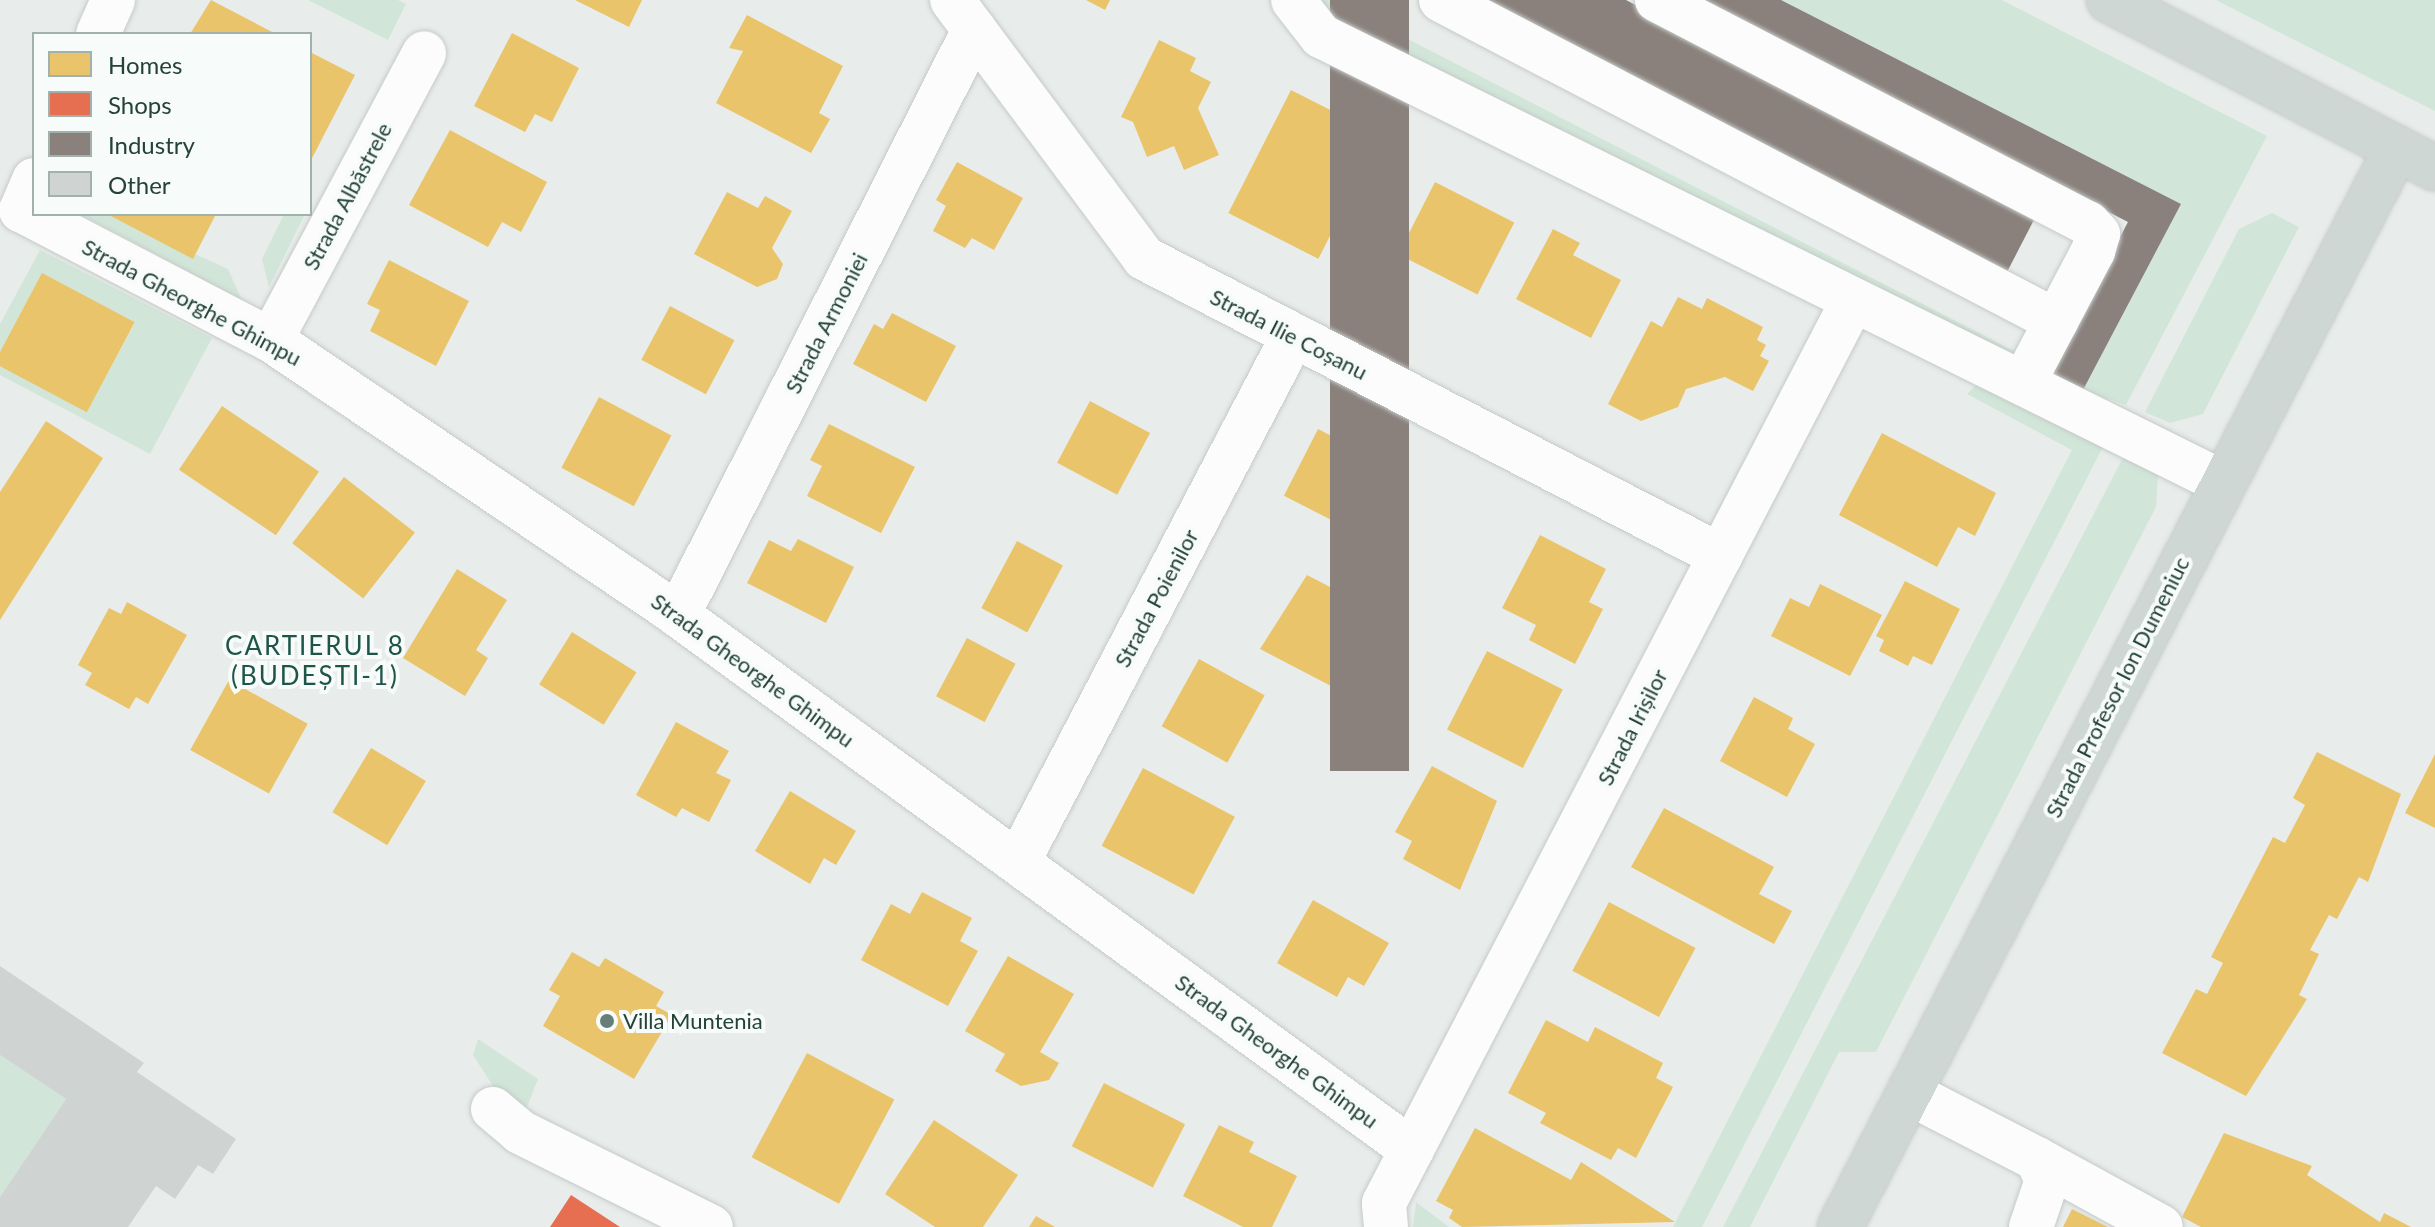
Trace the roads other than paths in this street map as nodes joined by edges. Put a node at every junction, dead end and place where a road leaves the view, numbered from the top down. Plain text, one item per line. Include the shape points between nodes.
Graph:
1 (113, 0) edge
2 (1293, 0) edge
3 (1441, 0) edge
4 (1657, 0) edge
5 (2109, 0) edge
6 (963, 15) edge
7 (99, 32) edge
8 (424, 53) dead end
9 (2397, 148) junction
10 (2435, 168) edge
11 (32, 185) edge
12 (32, 216) edge
13 (33, 216) edge
14 (1852, 302) junction
15 (2056, 321) junction
16 (1293, 336) junction
17 (271, 340) junction
18 (2024, 382) junction
19 (2222, 482) junction
20 (1721, 556) junction
21 (678, 615) junction
22 (1019, 860) junction
23 (1909, 1093) junction
24 (493, 1109) dead end
25 (1412, 1150) junction
26 (2037, 1159) junction
27 (711, 1227) edge
28 (1386, 1227) edge
29 (1840, 1227) edge
30 (2031, 1227) edge
31 (2161, 1227) edge

1 - 7 street
2 - 14 street via 1321,36
3 - 15 street
4 - 15 street via 2088,223 2098,234 2093,251
5 - 9 main road
6 - 16 street, Strada Ilie Coșanu via 1144,258
6 - 21 street, Strada Armoniei
8 - 17 street, Strada Albăstrele
9 - 10 main road
9 - 19 main road, Strada Profesor Ion Dumeniuc
11 - 12 street, Strada Gheorghe Ghimpu via 21,210
13 - 17 street, Strada Gheorghe Ghimpu
14 - 18 street
14 - 20 street, Strada Irișilor
15 - 18 street
16 - 20 street, Strada Ilie Coșanu
16 - 22 street, Strada Poienilor
17 - 21 street, Strada Gheorghe Ghimpu
18 - 19 street
19 - 23 main road, Strada Profesor Ion Dumeniuc
20 - 25 street, Strada Irișilor
21 - 22 street, Strada Gheorghe Ghimpu
22 - 25 street, Strada Gheorghe Ghimpu
23 - 26 street
23 - 29 main road, Strada Profesor Ion Dumeniuc
24 - 27 street via 520,1132
25 - 28 street via 1384,1203
26 - 30 street via 2047,1180
26 - 31 street

